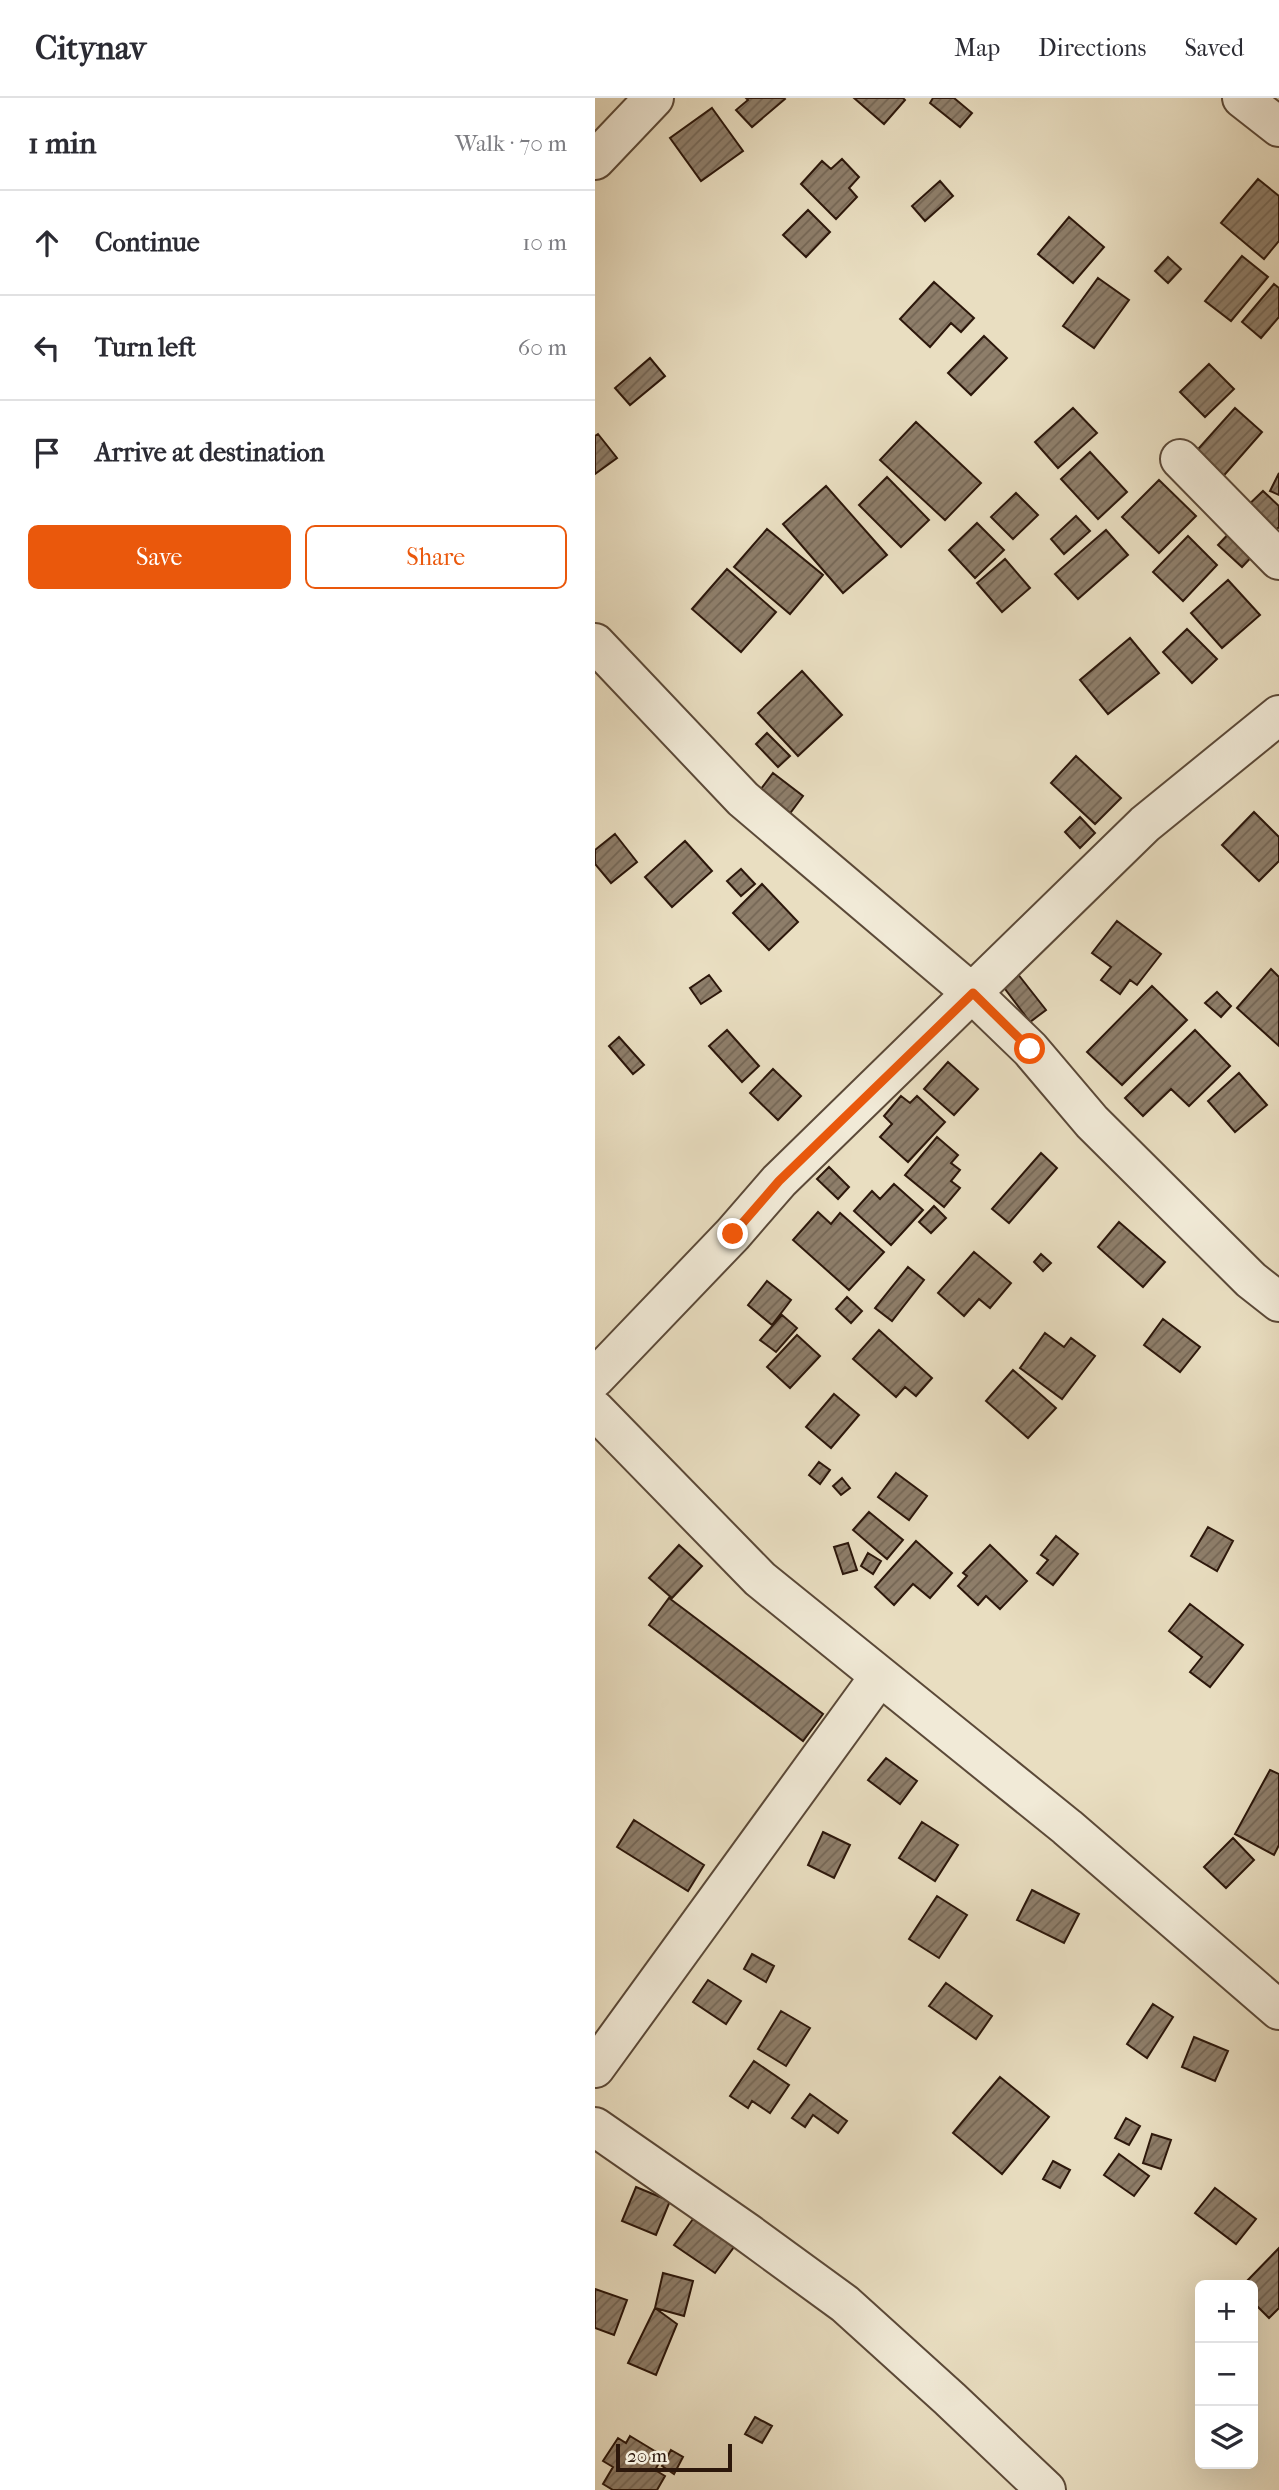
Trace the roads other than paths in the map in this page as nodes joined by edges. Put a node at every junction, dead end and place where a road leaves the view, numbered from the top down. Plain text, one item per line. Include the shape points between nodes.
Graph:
1 (654, 98) edge
2 (1242, 98) edge
3 (1279, 127) edge
4 (595, 160) edge
5 (1180, 459) dead end
6 (1279, 560) edge
7 (595, 643) edge
8 (1279, 715) edge
9 (973, 993) junction
10 (1279, 1303) edge
11 (595, 1378) edge
12 (595, 1410) edge
13 (879, 1677) junction
14 (1279, 2010) edge
15 (595, 2068) edge
16 (595, 2127) edge
17 (1046, 2490) edge

1 - 4 street
2 - 3 street
5 - 6 street
7 - 9 street via 743,799
8 - 9 street via 1145,824
9 - 10 street via 1030,1049 1092,1122
9 - 11 street via 779,1181
12 - 13 street via 760,1580
13 - 14 street via 1067,1827
13 - 15 street
16 - 17 street via 845,2304

